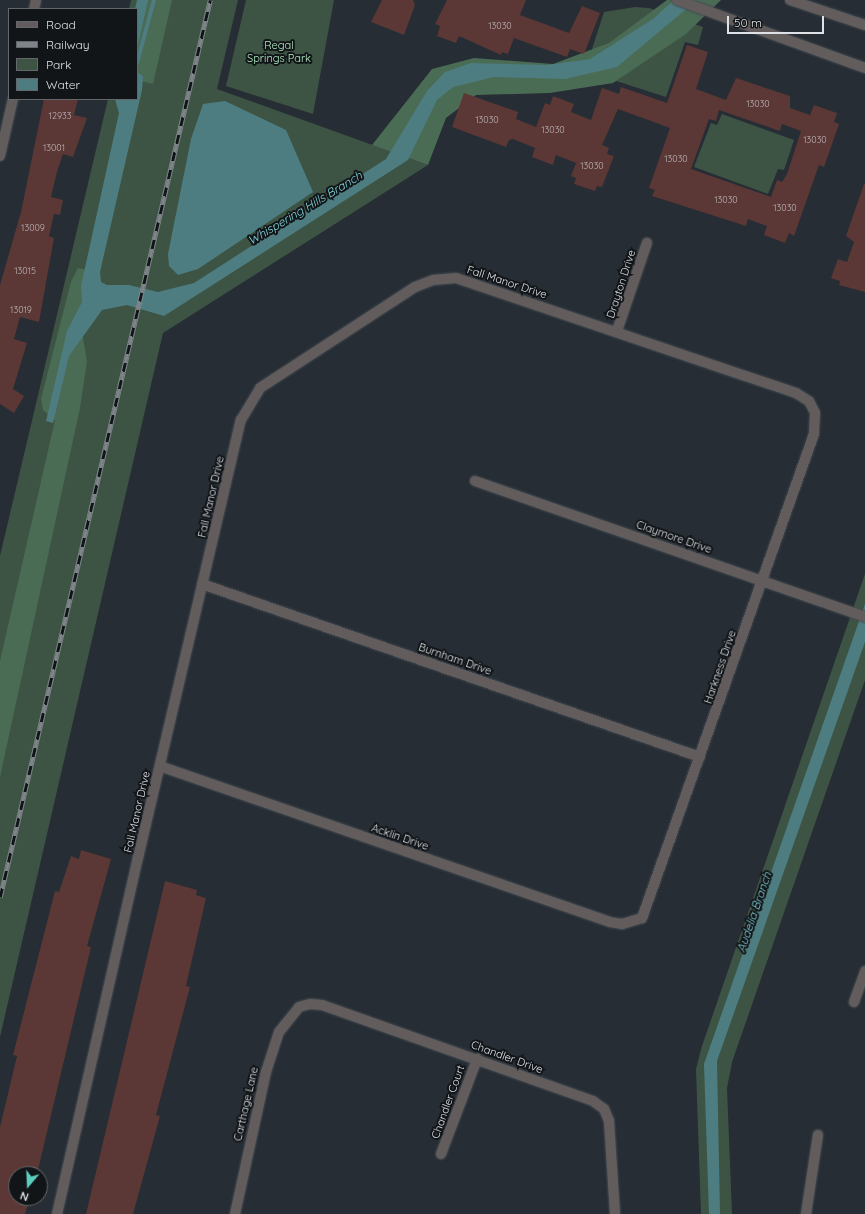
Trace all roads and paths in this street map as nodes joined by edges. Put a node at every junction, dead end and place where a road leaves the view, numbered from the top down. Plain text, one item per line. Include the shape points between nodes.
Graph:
1 (677, 0) edge
2 (790, 0) edge
3 (865, 25) edge
4 (865, 68) edge
5 (13, 100) edge
6 (0, 156) edge
7 (647, 243) dead end
8 (618, 331) junction
9 (815, 413) joint
10 (475, 481) dead end
11 (762, 581) junction
12 (202, 584) junction
13 (861, 615) edge
14 (700, 757) junction
15 (160, 766) junction
16 (634, 922) joint
17 (865, 971) edge
18 (854, 1002) dead end
19 (299, 1007) joint
20 (477, 1059) junction
21 (818, 1135) dead end
22 (441, 1154) dead end
23 (57, 1214) edge
24 (235, 1214) edge
25 (615, 1214) edge
26 (806, 1214) edge

1 - 4 street via 692,8
2 - 3 street
5 - 6 street
7 - 8 street, Drayton Drive
8 - 9 street, Fall Manor Drive via 796,393 809,401
8 - 12 street, Fall Manor Drive via 456,278 433,280 416,286 260,388 246,405
9 - 11 street, Harkness Drive via 814,434
10 - 11 street, Claymore Drive
11 - 13 street, Claymore Drive
11 - 14 street, Harkness Drive
12 - 14 street, Burnham Drive
12 - 15 street, Fall Manor Drive
14 - 16 street, Harkness Drive via 647,911
15 - 16 street, Acklin Drive via 610,922
15 - 23 street, Fall Manor Drive
17 - 18 street
19 - 20 street, Chandler Drive via 322,1005
19 - 24 street, Carthage Lane via 279,1032 266,1072
20 - 22 street, Chandler Court
20 - 25 street, Chandler Drive via 593,1101 604,1110 610,1128
21 - 26 street

